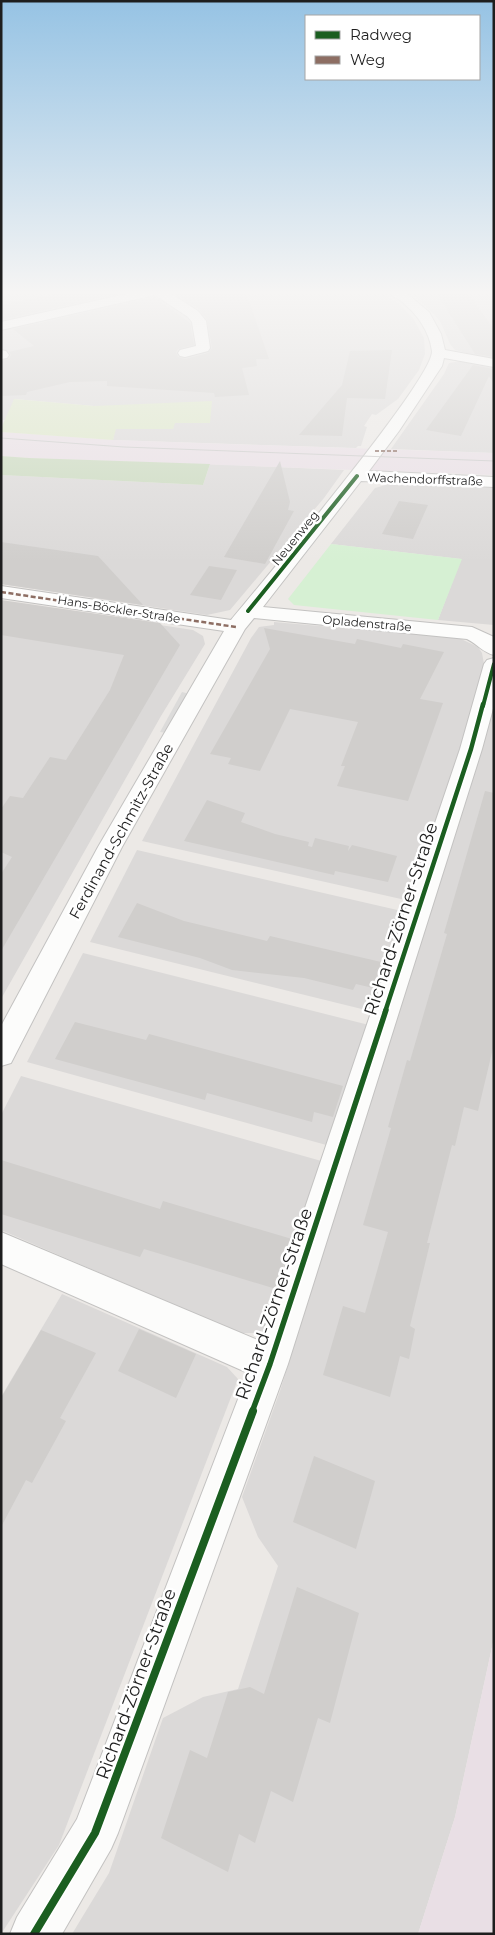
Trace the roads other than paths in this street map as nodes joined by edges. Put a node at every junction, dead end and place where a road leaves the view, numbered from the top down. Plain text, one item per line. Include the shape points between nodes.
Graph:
1 (424, 382) edge
2 (357, 476) junction
3 (494, 482) edge
4 (1, 592) edge
5 (242, 619) junction
6 (491, 651) edge
7 (1, 1054) edge
8 (1, 1248) edge
9 (270, 1364) junction
10 (34, 1934) edge

1 - 2 street, Neuenweg
2 - 3 street, Wachendorffstraße
2 - 5 street, Neuenweg
4 - 5 street, Hans-Böckler-Straße
5 - 6 street, Opladenstraße via 472,633
5 - 7 street, Ferdinand-Schmitz-Straße via 110,847
6 - 9 street, Richard-Zörner-Straße via 472,749
8 - 9 street
9 - 10 street, Richard-Zörner-Straße via 95,1833

